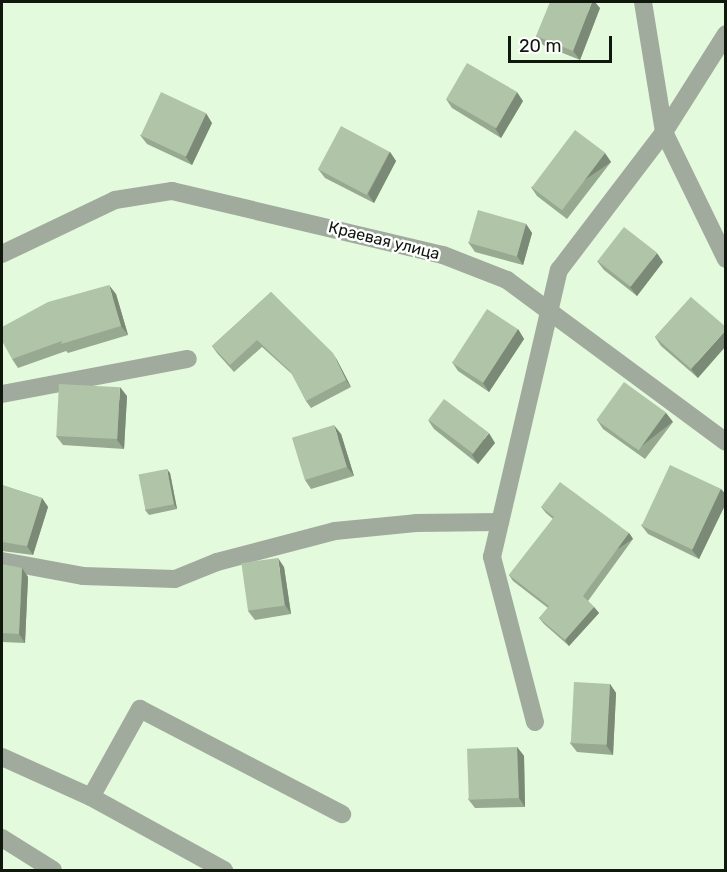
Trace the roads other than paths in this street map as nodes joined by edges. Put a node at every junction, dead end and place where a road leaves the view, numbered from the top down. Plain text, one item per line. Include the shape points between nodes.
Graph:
1 (643, 2) edge
2 (726, 34) edge
3 (664, 132) junction
4 (2, 254) edge
5 (726, 258) edge
6 (550, 313) junction
7 (188, 359) dead end
8 (2, 394) edge
9 (726, 442) edge
10 (500, 522) junction
11 (2, 561) edge
12 (535, 722) dead end
13 (2, 757) edge
14 (92, 797) junction
15 (342, 814) dead end
16 (2, 838) edge
17 (53, 870) edge
18 (224, 870) edge

1 - 3 street
2 - 3 street
3 - 5 street
3 - 6 street via 559,270
4 - 6 street, Краевая улица via 115,200 172,191 443,255 507,280
6 - 9 street, Краевая улица
6 - 10 street
7 - 8 street
10 - 11 street via 416,523 335,531 217,562 175,579 83,576
10 - 12 street via 492,557
13 - 14 street
14 - 15 street via 140,709
14 - 18 street
16 - 17 street

